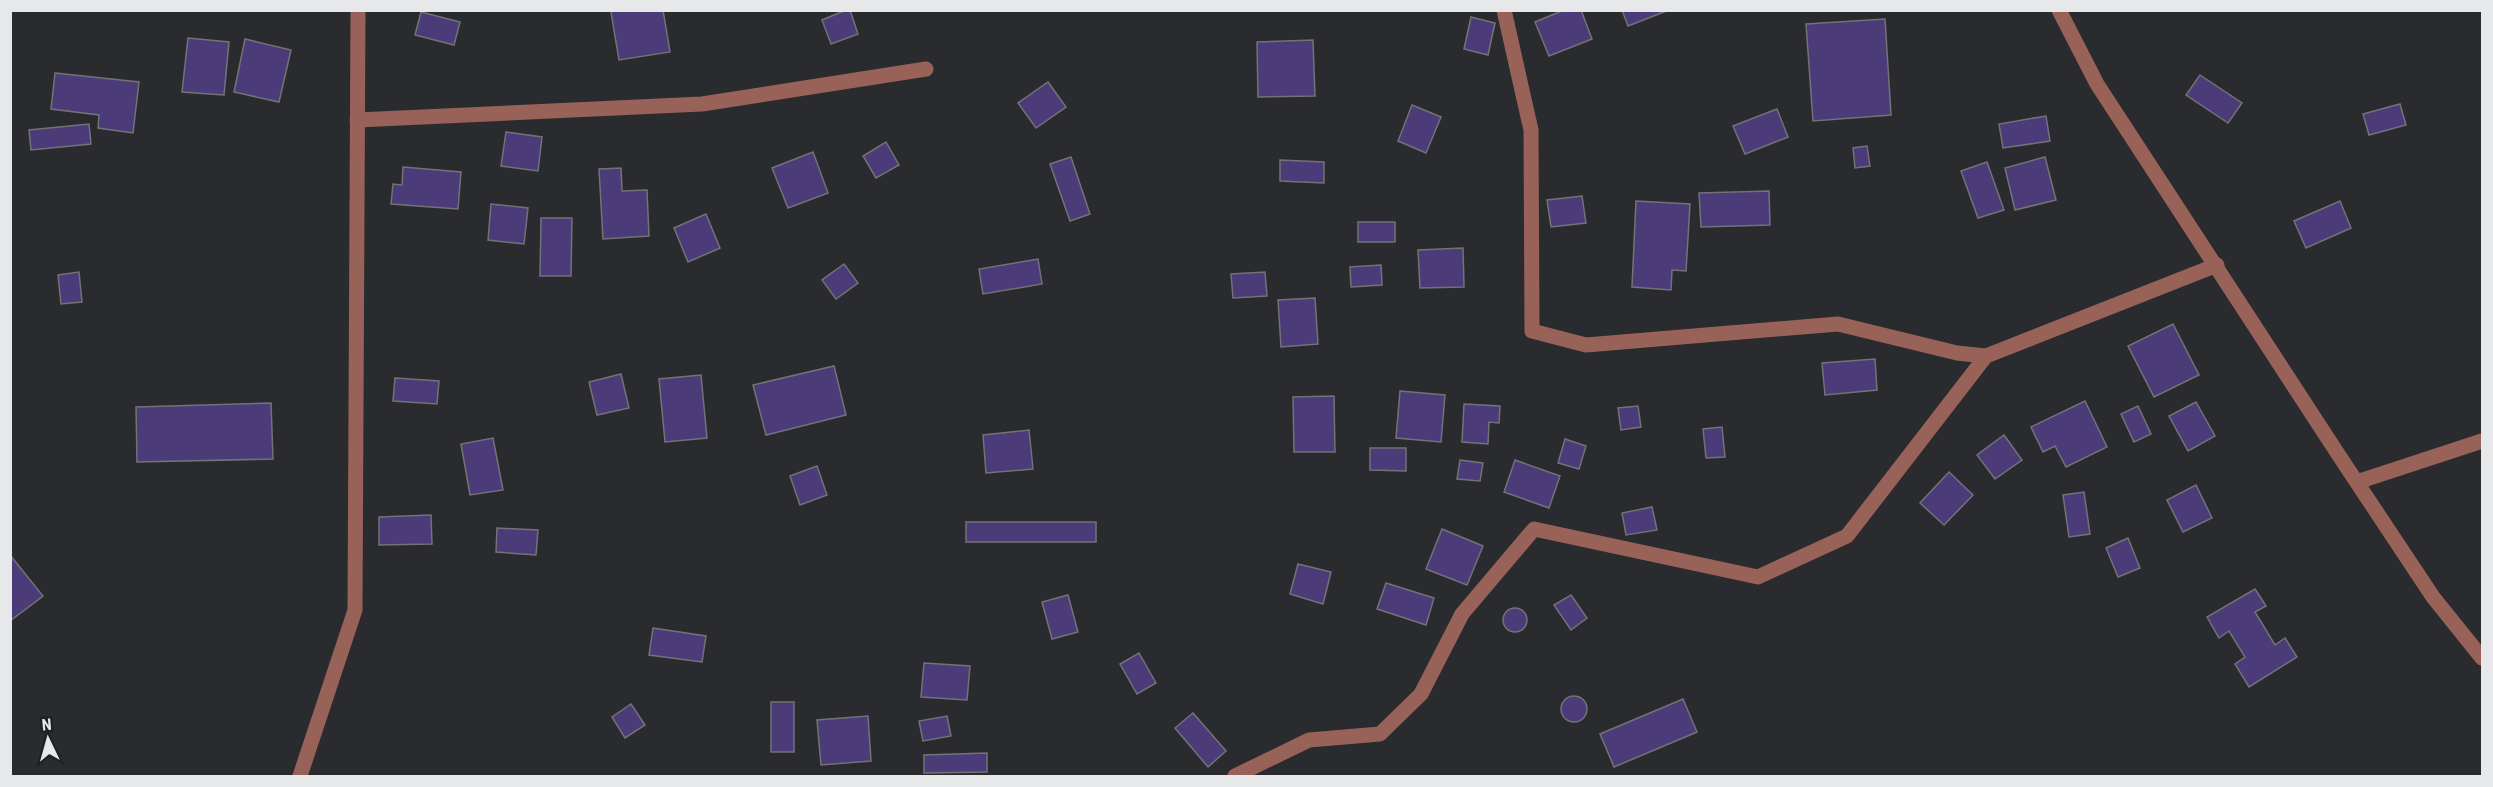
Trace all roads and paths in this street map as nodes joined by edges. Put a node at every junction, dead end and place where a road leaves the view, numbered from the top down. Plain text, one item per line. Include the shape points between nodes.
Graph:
1 (358, 10) edge
2 (1504, 10) edge
3 (2060, 10) edge
4 (926, 69) dead end
5 (357, 120) junction
6 (2217, 265) junction
7 (1986, 356) junction
8 (2482, 441) edge
9 (2357, 482) junction
10 (2482, 658) edge
11 (300, 777) edge
12 (1235, 777) edge

1 - 5 street
2 - 7 street via 1531,130 1532,331 1586,345 1838,324 1957,353
3 - 6 street via 2097,84
4 - 5 street via 702,104
5 - 11 street via 355,610
6 - 7 street
6 - 9 street
7 - 12 street via 1847,536 1758,578 1534,529 1462,614 1421,694 1380,734 1310,740
8 - 9 street
9 - 10 street via 2433,597

